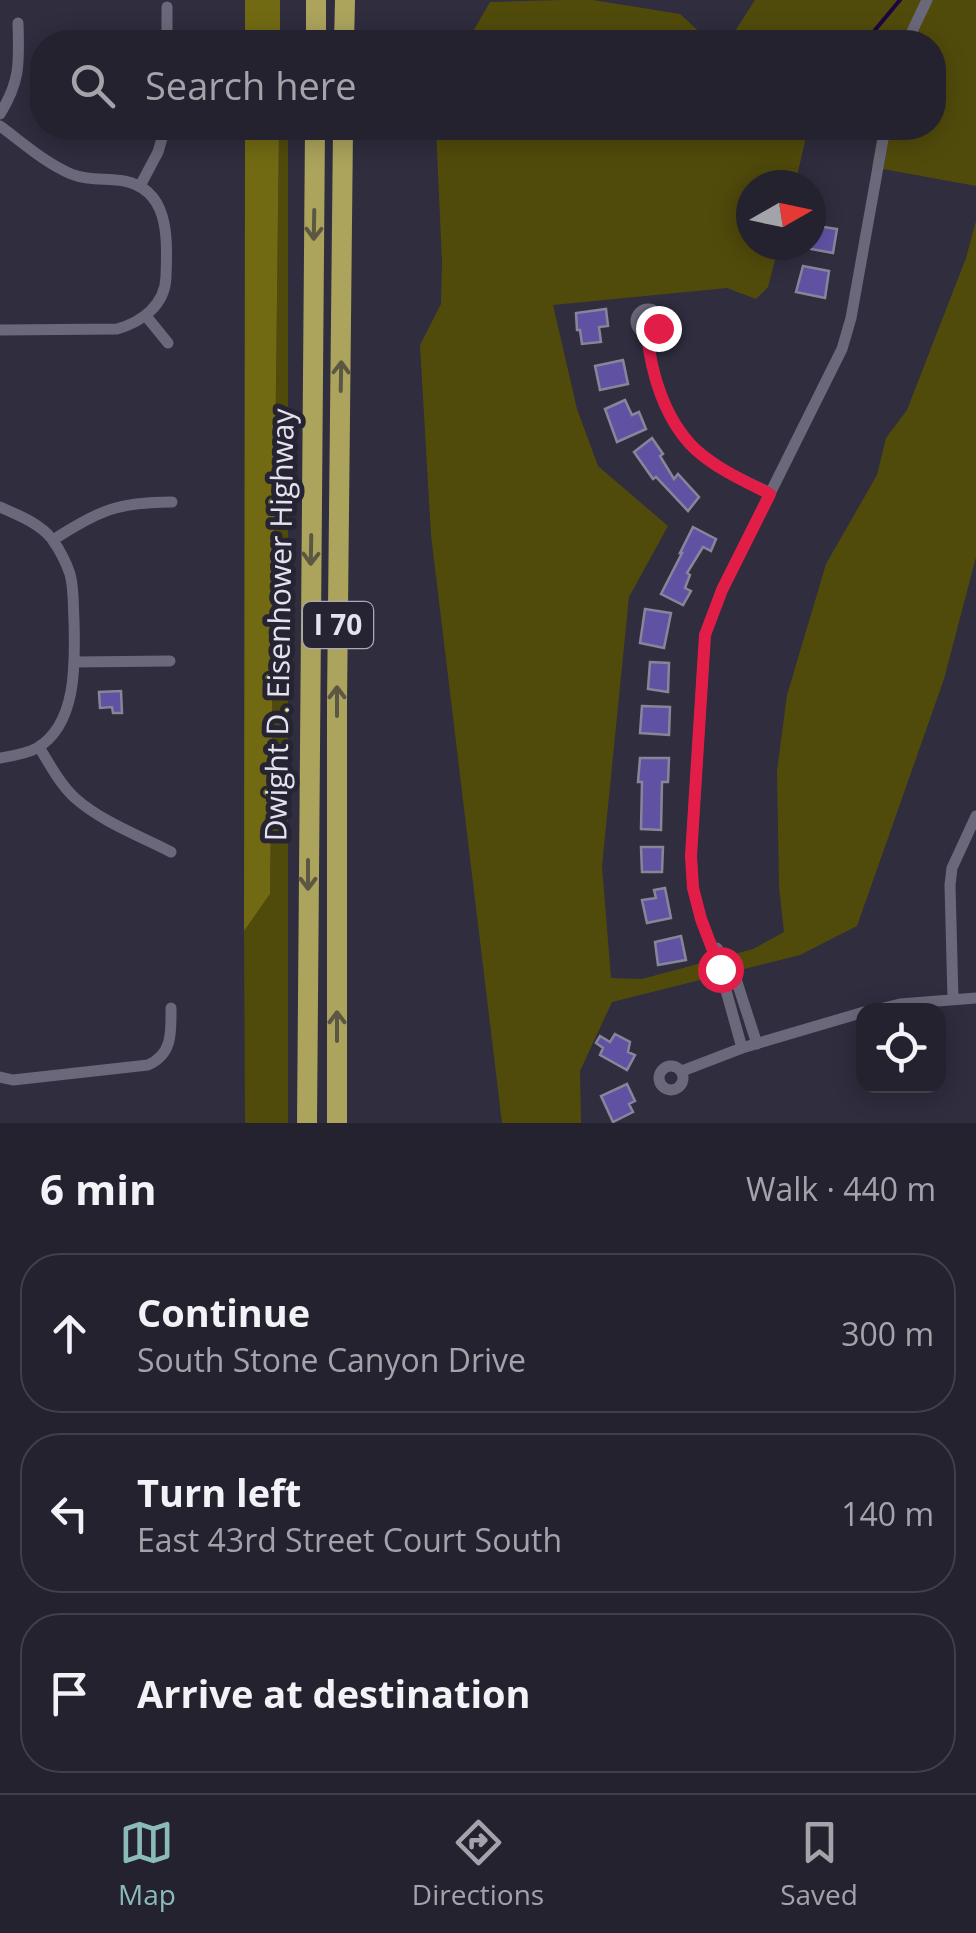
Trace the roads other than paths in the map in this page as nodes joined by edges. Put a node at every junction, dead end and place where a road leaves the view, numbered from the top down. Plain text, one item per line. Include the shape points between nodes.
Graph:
1 (316, 0) edge
2 (345, 0) edge
3 (927, 0) edge
4 (166, 7) dead end
5 (18, 24) dead end
6 (167, 30) edge
7 (316, 30) edge
8 (344, 30) edge
9 (913, 30) edge
10 (0, 114) edge
11 (0, 126) edge
12 (162, 140) edge
13 (315, 140) edge
14 (344, 140) edge
15 (883, 140) edge
16 (140, 186) junction
17 (146, 316) junction
18 (0, 330) edge
19 (647, 333) dead end
20 (168, 343) dead end
21 (770, 494) junction
22 (172, 502) dead end
23 (0, 506) edge
24 (53, 540) junction
25 (170, 661) dead end
26 (76, 662) junction
27 (39, 747) junction
28 (0, 758) edge
29 (976, 816) edge
30 (170, 852) dead end
31 (708, 937) junction
32 (976, 998) edge
33 (954, 999) junction
34 (911, 1003) edge
35 (171, 1008) dead end
36 (856, 1015) edge
37 (757, 1044) junction
38 (742, 1048) junction
39 (682, 1072) dead end
40 (0, 1078) edge
41 (307, 1123) edge
42 (338, 1123) edge

1 - 7 highway
2 - 8 highway
3 - 9 street
4 - 6 street
5 - 10 street via 16,84
11 - 16 street via 72,174
12 - 16 street
13 -> 41 highway, Dwight D. Eisenhower Highway / I 70
42 -> 14 highway, Dwight D. Eisenhower Highway / I 70
15 - 21 street via 842,349
16 - 17 street via 160,208 167,234 166,284
17 - 18 street via 117,330
17 - 20 street
19 - 21 street via 662,398 679,430 728,472
21 - 31 street via 705,635 691,856
22 - 24 street via 104,510
23 - 24 street
24 - 26 street via 70,574
25 - 26 street
26 - 27 street via 70,700
27 - 28 street
27 - 30 street via 76,798
29 - 33 street via 952,868
31 - 37 street via 735,976
31 - 38 street
32 - 33 street
33 - 34 street
35 - 40 street via 168,1044 155,1062
36 - 37 street
37 - 38 street
38 - 39 street

